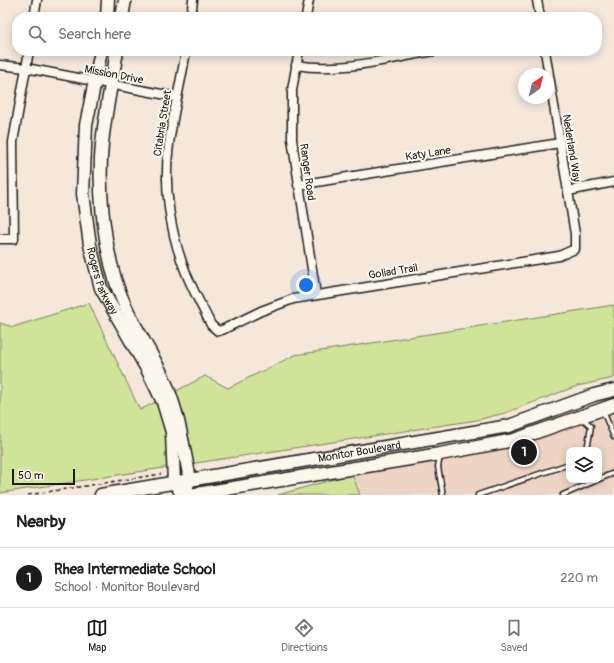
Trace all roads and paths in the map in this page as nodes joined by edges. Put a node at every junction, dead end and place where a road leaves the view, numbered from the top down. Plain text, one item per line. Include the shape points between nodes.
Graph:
1 (37, 0) edge
2 (108, 0) edge
3 (124, 0) edge
4 (192, 0) edge
5 (309, 0) edge
6 (537, 0) edge
7 (35, 12) edge
8 (107, 12) edge
9 (123, 12) edge
10 (191, 12) edge
11 (307, 12) edge
12 (539, 12) edge
13 (28, 56) edge
14 (100, 56) edge
15 (116, 56) edge
16 (185, 56) edge
17 (298, 56) edge
18 (405, 56) edge
19 (546, 56) edge
20 (0, 65) edge
21 (296, 65) junction
22 (26, 68) junction
23 (95, 82) junction
24 (112, 85) junction
25 (177, 97) junction
26 (560, 143) junction
27 (614, 182) edge
28 (298, 185) junction
29 (568, 191) junction
30 (0, 239) edge
31 (576, 249) joint
32 (316, 295) junction
33 (218, 331) joint
34 (614, 390) edge
35 (614, 405) edge
36 (602, 408) junction
37 (578, 416) junction
38 (614, 437) edge
39 (588, 447) edge
40 (440, 454) junction
41 (566, 465) edge
42 (614, 473) edge
43 (161, 474) dead end
44 (602, 478) edge
45 (190, 479) junction
46 (174, 482) junction
47 (591, 483) edge
48 (28, 495) edge
49 (101, 495) edge
50 (183, 495) edge
51 (190, 495) edge
52 (443, 495) edge
53 (478, 495) edge
54 (564, 495) edge

1 - 7 street
2 - 8 street
3 - 9 street
4 - 10 street
5 - 11 street
6 - 12 street
13 - 22 street
14 - 23 street, Rogers Parkway
15 - 24 street, Rogers Parkway
16 - 25 street, Citabria Street
17 - 21 street, Ranger Road
18 - 21 street via 340,67 311,68
19 - 26 street, Nederland Way
20 - 22 street, Mission Drive
21 - 28 street, Ranger Road via 291,121
22 - 23 street, Mission Drive
22 - 30 street via 13,142 14,239
23 - 24 street, Mission Drive
23 - 46 street, Rogers Parkway via 86,125 83,194 90,245 101,288 163,402 172,432
24 - 25 street, Mission Drive
24 - 45 street, Rogers Parkway via 101,162 108,248 115,280 131,320 170,393 178,418
25 - 33 street, Citabria Street via 168,146 171,219 186,273 211,325
26 - 28 street, Katy Lane
26 - 29 street, Nederland Way
27 - 29 street
28 - 32 street, Ranger Road
29 - 31 street, Nederland Way
31 - 32 street, Goliad Trail via 559,256
32 - 33 street, Goliad Trail via 280,303
34 - 45 street, Monitor Boulevard via 594,394 509,426
35 - 36 street, Monitor Boulevard
36 - 37 street, Monitor Boulevard
36 - 38 lane
37 - 39 lane via 591,426
37 - 40 street, Monitor Boulevard via 514,440
40 - 51 street, Monitor Boulevard
40 - 52 lane via 438,467
41 - 53 lane
42 - 44 lane
43 - 48 path
45 - 46 street, Monitor Boulevard
45 - 50 street
46 - 49 street, Monitor Boulevard
46 - 50 street
47 - 54 lane

